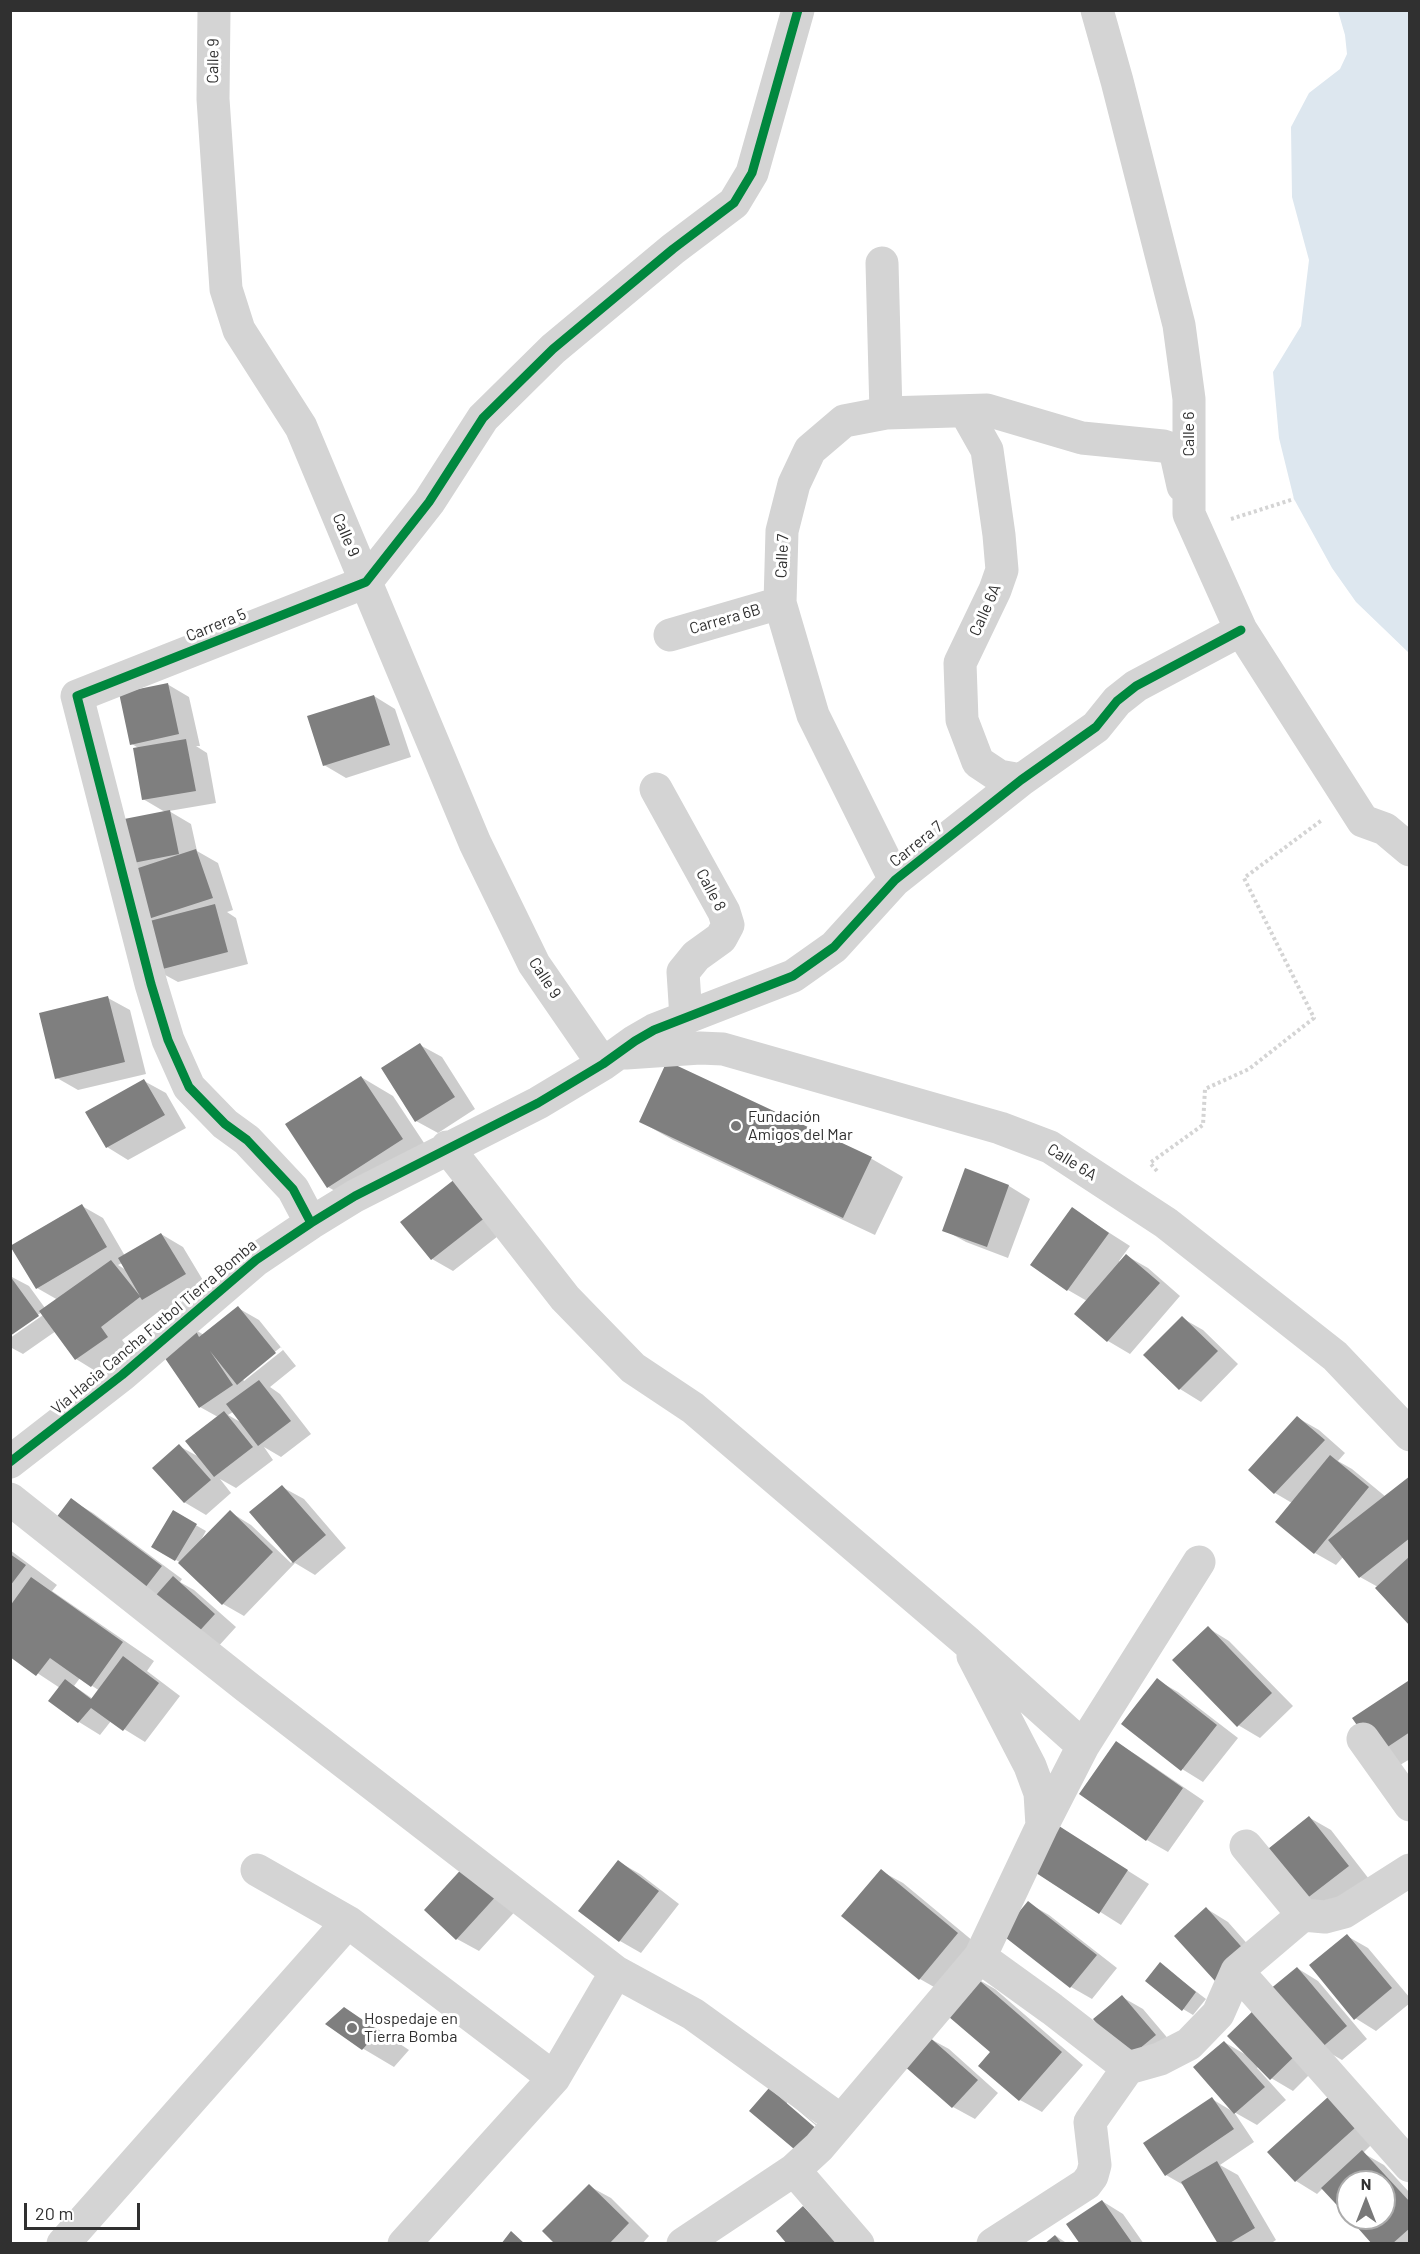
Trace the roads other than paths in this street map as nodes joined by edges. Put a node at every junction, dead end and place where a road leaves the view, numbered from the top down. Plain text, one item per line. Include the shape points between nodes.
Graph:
1 (214, 10) edge
2 (798, 10) edge
3 (1097, 10) edge
4 (882, 263) dead end
5 (965, 411) junction
6 (886, 413) junction
7 (1193, 522) junction
8 (366, 582) junction
9 (780, 603) junction
10 (1241, 630) junction
11 (670, 635) dead end
12 (1021, 780) junction
13 (656, 789) dead end
14 (1410, 850) edge
15 (895, 880) junction
16 (686, 1018) junction
17 (612, 1059) junction
18 (447, 1147) junction
19 (310, 1223) junction
20 (1410, 1435) edge
21 (10, 1462) edge
22 (10, 1499) edge
23 (1199, 1562) dead end
24 (966, 1641) junction
25 (1363, 1739) dead end
26 (1083, 1746) junction
27 (1410, 1805) edge
28 (1042, 1826) junction
29 (1246, 1846) dead end
30 (257, 1870) dead end
31 (1410, 1870) edge
32 (1303, 1915) junction
33 (348, 1922) junction
34 (980, 1957) junction
35 (1237, 1971) junction
36 (616, 1972) junction
37 (1128, 2068) junction
38 (554, 2078) junction
39 (840, 2120) junction
40 (1410, 2166) edge
41 (795, 2170) junction
42 (63, 2244) edge
43 (404, 2244) edge
44 (683, 2244) edge
45 (858, 2244) edge
46 (993, 2244) edge

1 - 8 street, Calle 9 via 213,99 226,290 239,330 301,427
2 - 8 street via 752,173 734,203 553,349 483,418 429,502
3 - 7 street, Calle 6 via 1179,325 1189,399
4 - 6 street
5 - 6 street, Calle 7
5 - 7 street, Calle 7 via 987,410 1082,438 1175,450
5 - 12 street, Calle 6A via 987,450 1002,570 960,663 962,720 978,762 999,776
6 - 9 street, Calle 7 via 844,421 810,450 795,483 782,531
7 - 10 street, Calle 6
8 - 17 street, Calle 9 via 475,843 529,954
8 - 19 street, Carrera 5 via 77,696 151,984 180,1068 189,1087 293,1189
9 - 11 street, Carrera 6B
9 - 15 street, Calle 7 via 813,714
10 - 12 street, Carrera 7 via 1136,686 1117,701 1096,727
10 - 14 street, Calle 6 via 1363,821 1385,829
12 - 15 street, Carrera 7
13 - 16 street, Calle 8 via 728,925 721,938 696,956 683,972
15 - 16 street, Carrera 7 via 834,947 793,976
16 - 17 street, Carrera 7 via 654,1030
17 - 18 street, Vía Hacia Cancha Futbol Tierra Bomba via 538,1102
17 - 20 street, Calle 6A via 652,1050 723,1049 1000,1128 1050,1147 1166,1222 1335,1356
18 - 19 street, Vía Hacia Cancha Futbol Tierra Bomba
18 - 24 street via 565,1298 633,1368 693,1408
19 - 21 street, Vía Hacia Cancha Futbol Tierra Bomba via 256,1260 122,1375
22 - 36 street
23 - 26 street
24 - 26 street
24 - 28 street via 1030,1766 1040,1793
25 - 27 street
26 - 28 street
28 - 34 street
29 - 32 street
30 - 33 street
31 - 32 street via 1344,1912 1325,1917
32 - 35 street
33 - 38 street
33 - 42 street
34 - 37 street
34 - 39 street
35 - 37 street via 1218,2014 1189,2044 1160,2059
35 - 40 street
36 - 38 street
36 - 39 street via 693,2014
37 - 46 street via 1090,2122 1095,2165 1086,2184
38 - 43 street
39 - 41 street
41 - 44 street
41 - 45 street

